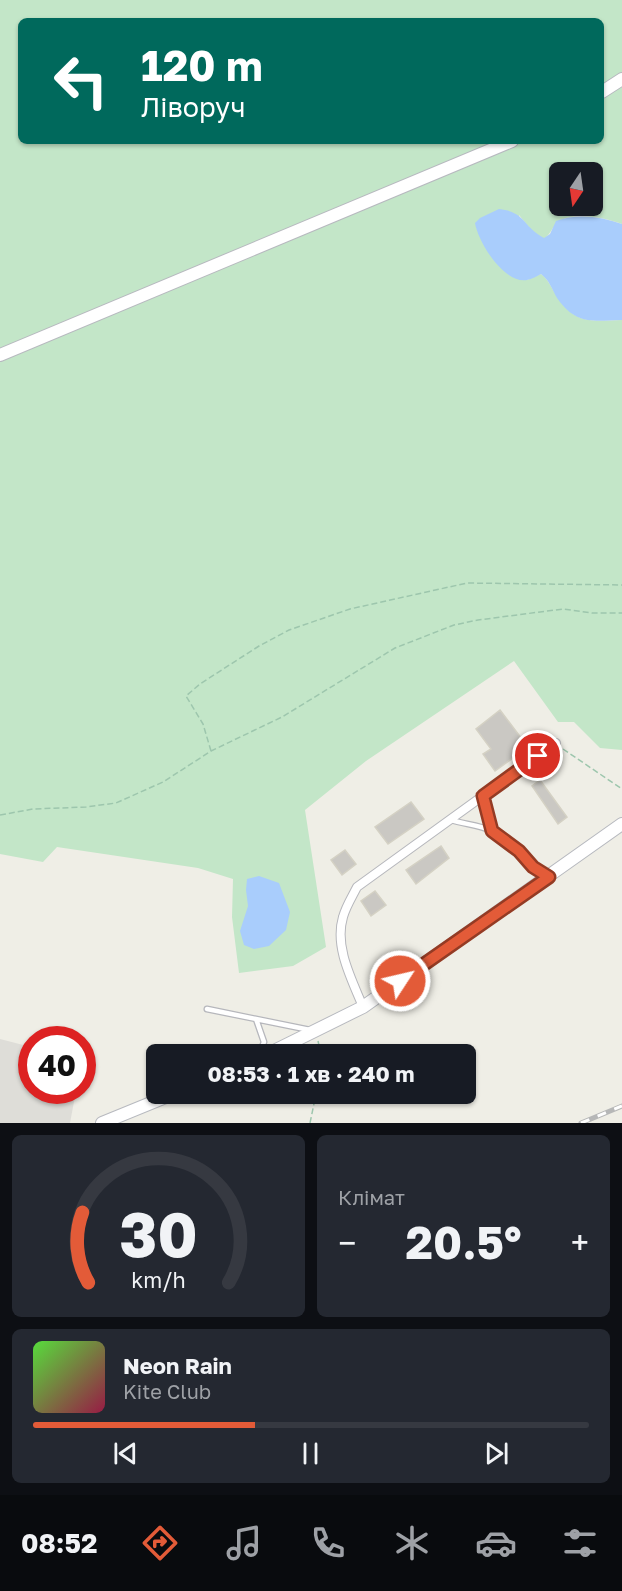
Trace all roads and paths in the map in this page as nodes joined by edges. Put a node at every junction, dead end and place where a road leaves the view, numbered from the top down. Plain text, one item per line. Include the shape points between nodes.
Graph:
1 (622, 79) edge
2 (604, 91) edge
3 (505, 144) edge
4 (0, 355) edge
5 (622, 585) edge
6 (622, 613) edge
7 (556, 743) joint
8 (211, 751) junction
9 (622, 789) edge
10 (483, 796) junction
11 (0, 815) edge
12 (450, 820) junction
13 (622, 824) edge
14 (492, 831) junction
15 (549, 877) junction
16 (363, 1006) junction
17 (207, 1009) dead end
18 (256, 1019) junction
19 (315, 1031) junction
20 (263, 1044) edge
21 (288, 1044) edge
22 (318, 1044) edge
23 (149, 1104) edge
24 (314, 1104) edge
25 (102, 1123) edge
26 (310, 1123) edge

1 - 2 main road
3 - 4 main road
5 - 8 path via 467,583 350,609 289,630 186,696 203,724
6 - 8 path via 563,609 454,625 395,648 282,717
7 - 9 path
7 - 10 street
8 - 11 path via 163,782 116,803
10 - 12 street
10 - 14 lane
12 - 14 lane
12 - 16 street via 357,888 347,907 341,942
13 - 15 main road
14 - 15 lane
15 - 16 main road
16 - 19 main road
17 - 18 lane
18 - 19 lane
18 - 20 lane
19 - 21 main road
19 - 22 path
23 - 25 main road
24 - 26 path

